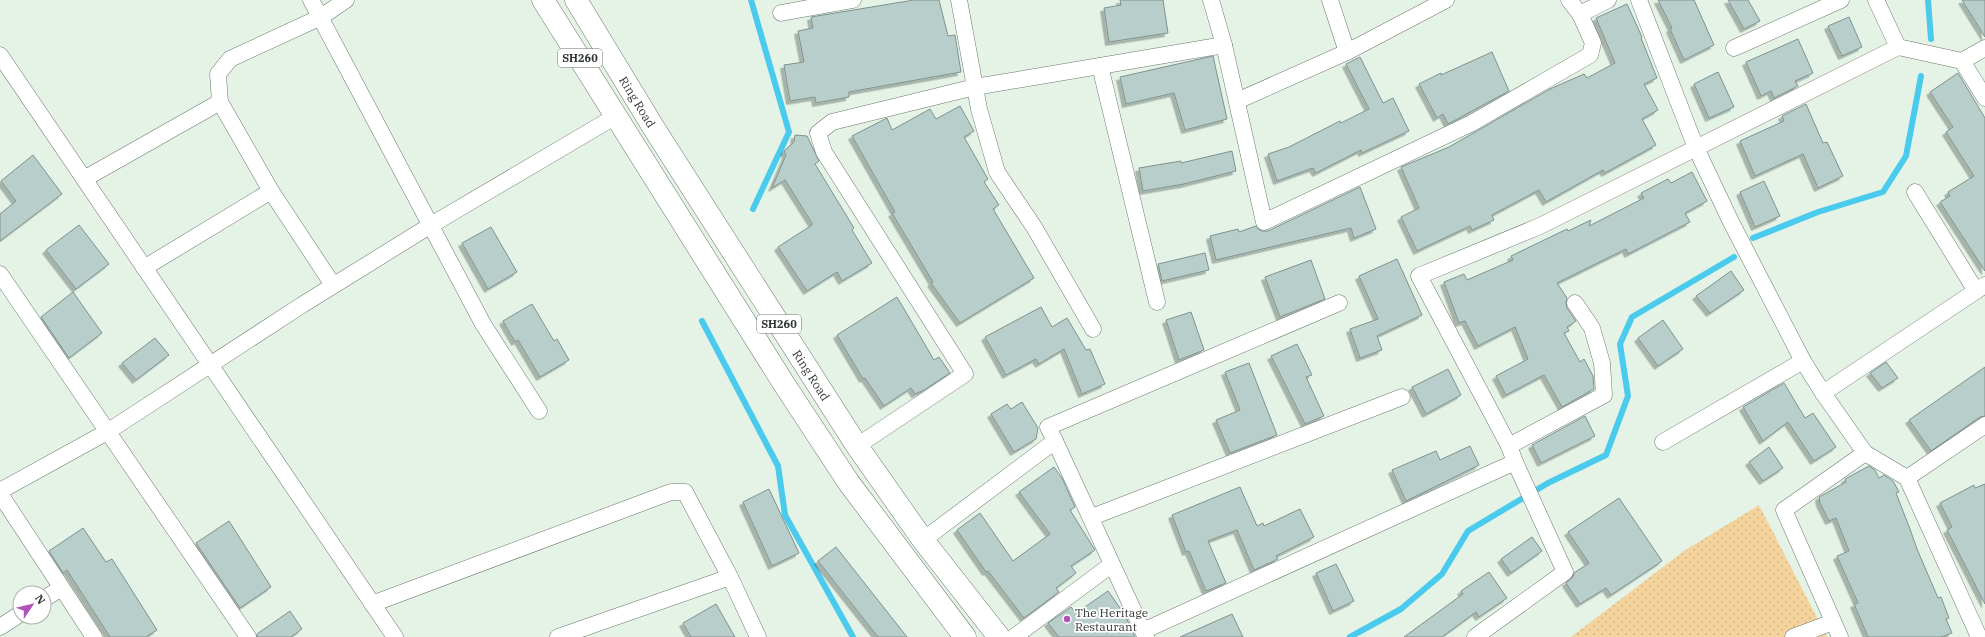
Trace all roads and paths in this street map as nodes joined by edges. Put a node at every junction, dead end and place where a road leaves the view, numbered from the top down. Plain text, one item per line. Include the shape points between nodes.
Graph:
1 (311, 0) edge
2 (346, 0) edge
3 (543, 0) edge
4 (576, 0) edge
5 (853, 0) edge
6 (959, 0) edge
7 (1211, 0) edge
8 (1330, 0) edge
9 (1446, 0) edge
10 (1569, 0) edge
11 (1608, 0) edge
12 (1639, 0) edge
13 (1841, 0) edge
14 (1876, 0) edge
15 (781, 13) dead end
16 (1580, 14) junction
17 (321, 18) junction
18 (1224, 45) junction
19 (1898, 47) junction
20 (1734, 48) dead end
21 (1985, 48) edge
22 (1347, 52) junction
23 (0, 55) edge
24 (1962, 61) junction
25 (1100, 66) junction
26 (618, 69) junction
27 (594, 82) junction
28 (975, 87) junction
29 (1985, 98) edge
30 (1237, 101) junction
31 (220, 102) junction
32 (616, 116) junction
33 (1696, 148) junction
34 (84, 179) junction
35 (271, 191) junction
36 (1915, 192) dead end
37 (431, 225) junction
38 (144, 268) junction
39 (0, 274) edge
40 (333, 286) junction
41 (1980, 288) edge
42 (1157, 302) dead end
43 (1339, 303) dead end
44 (1576, 303) dead end
45 (1093, 329) dead end
46 (1803, 361) junction
47 (210, 364) junction
48 (1823, 393) junction
49 (1402, 397) dead end
50 (539, 411) dead end
51 (1985, 425) edge
52 (107, 432) junction
53 (1055, 441) junction
54 (1663, 442) dead end
55 (857, 446) junction
56 (1509, 446) junction
57 (1865, 452) junction
58 (1515, 462) junction
59 (1907, 478) junction
60 (0, 491) edge
61 (0, 494) edge
62 (1092, 517) junction
63 (923, 540) junction
64 (1111, 566) junction
65 (730, 577) junction
66 (62, 588) junction
67 (52, 594) edge
68 (372, 604) junction
69 (12, 619) edge
70 (1833, 622) junction
71 (0, 627) edge
72 (1144, 634) edge
73 (94, 637) edge
74 (248, 637) edge
75 (395, 637) edge
76 (558, 637) edge
77 (758, 637) edge
78 (965, 637) edge
79 (998, 637) edge
80 (1014, 637) edge
81 (1475, 637) edge
82 (1793, 637) edge
83 (1840, 637) edge
84 (1979, 637) edge

1 - 17 street
2 - 17 street
3 - 27 highway, SH260
4 - 26 highway, Ring Road / SH260
5 - 15 street
6 - 28 street
7 - 18 street
8 - 22 street
9 - 22 street
10 - 16 street
11 - 16 street
12 - 33 street
13 - 20 street
14 - 19 street
16 - 30 street via 1593,43 1590,55 1472,123 1264,222
17 - 31 street via 230,59 218,74
17 - 37 street
18 - 25 street
18 - 30 street
19 - 24 street
19 - 33 street
21 - 24 street
22 - 30 street
23 - 34 street
24 - 29 street
25 - 28 street
25 - 42 street
26 - 27 highway
26 - 55 highway, Ring Road / SH260
27 - 32 highway, SH260
28 - 45 street via 997,172 1034,227
28 - 55 street via 832,122 818,133 824,152 965,374
31 - 34 street
31 - 35 street
32 - 37 street
32 - 78 highway, SH260 via 784,384 850,483
33 - 46 street
33 - 56 street via 1540,226 1419,276
34 - 38 street
35 - 38 street
35 - 40 street
36 - 41 street
37 - 40 street
37 - 50 street via 483,324
38 - 47 street
39 - 52 street
40 - 47 street
41 - 48 street
43 - 53 street via 1048,427
44 - 56 street via 1592,328 1602,363 1604,395
46 - 48 street
46 - 54 street
47 - 52 street
47 - 68 street
48 - 57 street
49 - 62 street
51 - 59 street
52 - 60 street
52 - 74 street
53 - 62 street
53 - 63 street
55 - 63 highway, Ring Road / SH260
56 - 58 street
57 - 59 street
57 - 70 street via 1784,510
58 - 72 street
58 - 81 street via 1565,572
59 - 84 street
61 - 66 street
62 - 64 street
63 - 79 highway, Ring Road / SH260
64 - 72 street
64 - 80 street
65 - 68 street via 685,492 671,492
65 - 76 street
65 - 77 street
66 - 67 street
66 - 73 street
68 - 75 street
69 - 71 street
70 - 82 street
70 - 83 street

